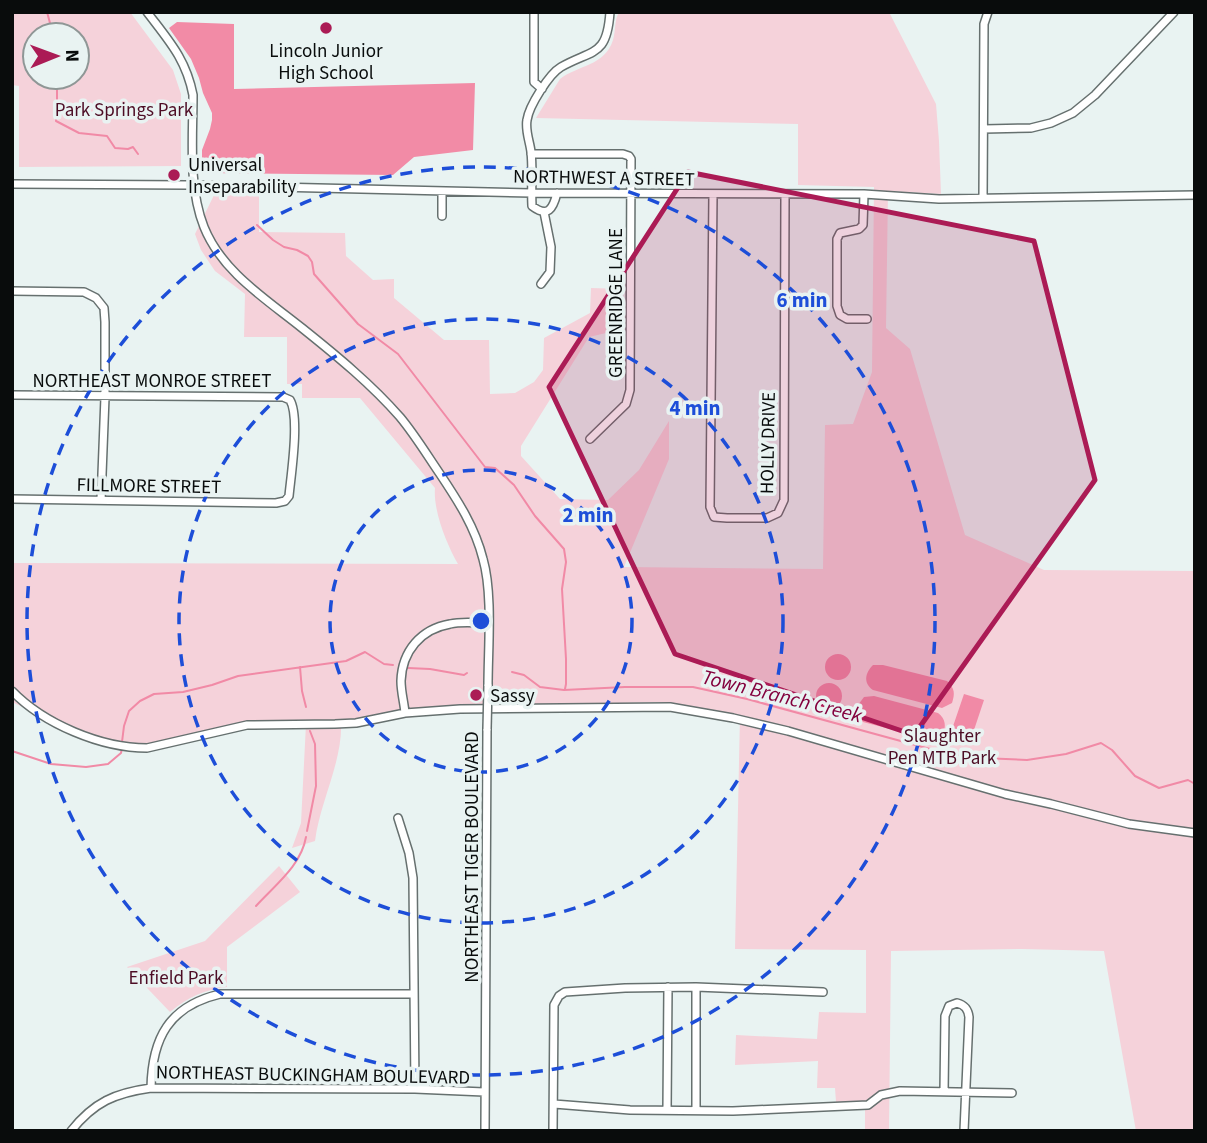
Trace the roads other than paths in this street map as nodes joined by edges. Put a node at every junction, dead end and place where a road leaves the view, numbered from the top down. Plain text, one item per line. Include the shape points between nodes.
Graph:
1 (147, 12) edge
2 (534, 12) edge
3 (610, 12) edge
4 (988, 12) edge
5 (1174, 12) edge
6 (542, 89) junction
7 (984, 129) junction
8 (531, 154) junction
9 (12, 184) edge
10 (194, 186) junction
11 (442, 191) junction
12 (531, 193) junction
13 (556, 193) junction
14 (630, 194) junction
15 (713, 194) junction
16 (785, 194) junction
17 (864, 194) junction
18 (1195, 195) edge
19 (983, 198) junction
20 (544, 212) junction
21 (442, 216) dead end
22 (541, 284) dead end
23 (12, 291) edge
24 (867, 319) dead end
25 (12, 395) edge
26 (104, 397) junction
27 (590, 439) dead end
28 (12, 499) edge
29 (102, 500) junction
30 (285, 501) joint
31 (488, 623) junction
32 (12, 691) edge
33 (405, 713) junction
34 (398, 818) dead end
35 (1195, 833) edge
36 (668, 987) junction
37 (696, 987) junction
38 (823, 992) dead end
39 (413, 994) junction
40 (151, 1088) junction
41 (415, 1089) junction
42 (965, 1091) junction
43 (484, 1092) junction
44 (944, 1092) junction
45 (1012, 1093) dead end
46 (554, 1104) junction
47 (667, 1110) junction
48 (696, 1110) junction
49 (71, 1131) edge
50 (485, 1131) edge
51 (553, 1131) edge
52 (964, 1131) edge

1 - 10 street, NORTHEAST TIGER BOULEVARD via 180,56 190,79
2 - 6 street via 534,82
3 - 6 street via 606,39 599,47 559,68
4 - 7 street via 984,24
5 - 7 street via 1073,113 1031,128
6 - 8 street via 527,119
7 - 19 street
8 - 12 street
8 - 14 street, GREENRIDGE LANE via 626,155 631,159
9 - 10 street, NORTHWEST A STREET
10 - 11 street, NORTHWEST A STREET
10 - 31 street, NORTHEAST TIGER BOULEVARD via 204,227 220,257 370,385 426,453 476,534 486,571
11 - 12 street, NORTHWEST A STREET
11 - 21 street
12 - 13 street, NORTHWEST A STREET
12 - 20 street via 532,206
13 - 14 street, NORTHWEST A STREET
13 - 20 street via 555,203
14 - 15 street, NORTHWEST A STREET
14 - 27 street, GREENRIDGE LANE via 630,390 626,404
15 - 16 street, NORTHWEST A STREET
15 - 16 street, HOLLY DRIVE via 710,508 714,517 767,518 778,513 784,500
16 - 17 street, NORTHWEST A STREET
17 - 19 street, NORTHWEST A STREET
17 - 24 street via 863,225 840,233 838,239 837,306 846,319
18 - 19 street, NORTHWEST A STREET
20 - 22 street via 550,272
23 - 26 street via 84,292 96,298 106,322
25 - 26 street, NORTHEAST MONROE STREET
26 - 29 street
26 - 30 street, NORTHEAST MONROE STREET via 290,400 294,407 293,451
28 - 29 street, FILLMORE STREET
29 - 30 street, FILLMORE STREET
31 - 33 street via 452,623 417,639 401,676
31 - 43 street, NORTHEAST TIGER BOULEVARD, bridge
32 - 33 street via 47,718 78,732 119,746 147,748 247,725 356,723
33 - 35 street via 634,706 701,712 788,731 1005,794 1129,824
34 - 39 street via 413,878
36 - 37 street
36 - 46 street via 573,991 559,996 554,1005
36 - 47 street
37 - 38 street
37 - 48 street
39 - 40 street via 219,994 204,998 173,1018 161,1035 154,1053
39 - 41 street
40 - 41 street, NORTHEAST BUCKINGHAM BOULEVARD
40 - 49 street, NORTHEAST BUCKINGHAM BOULEVARD via 110,1097 94,1106
41 - 43 street, NORTHEAST BUCKINGHAM BOULEVARD
42 - 44 street
42 - 44 street via 969,1017 965,1006 957,1003 949,1006 945,1016
42 - 45 street
42 - 52 street
43 - 50 street, NORTHEAST TIGER BOULEVARD
44 - 48 street via 887,1093 868,1105
46 - 47 street
46 - 51 street
47 - 48 street

